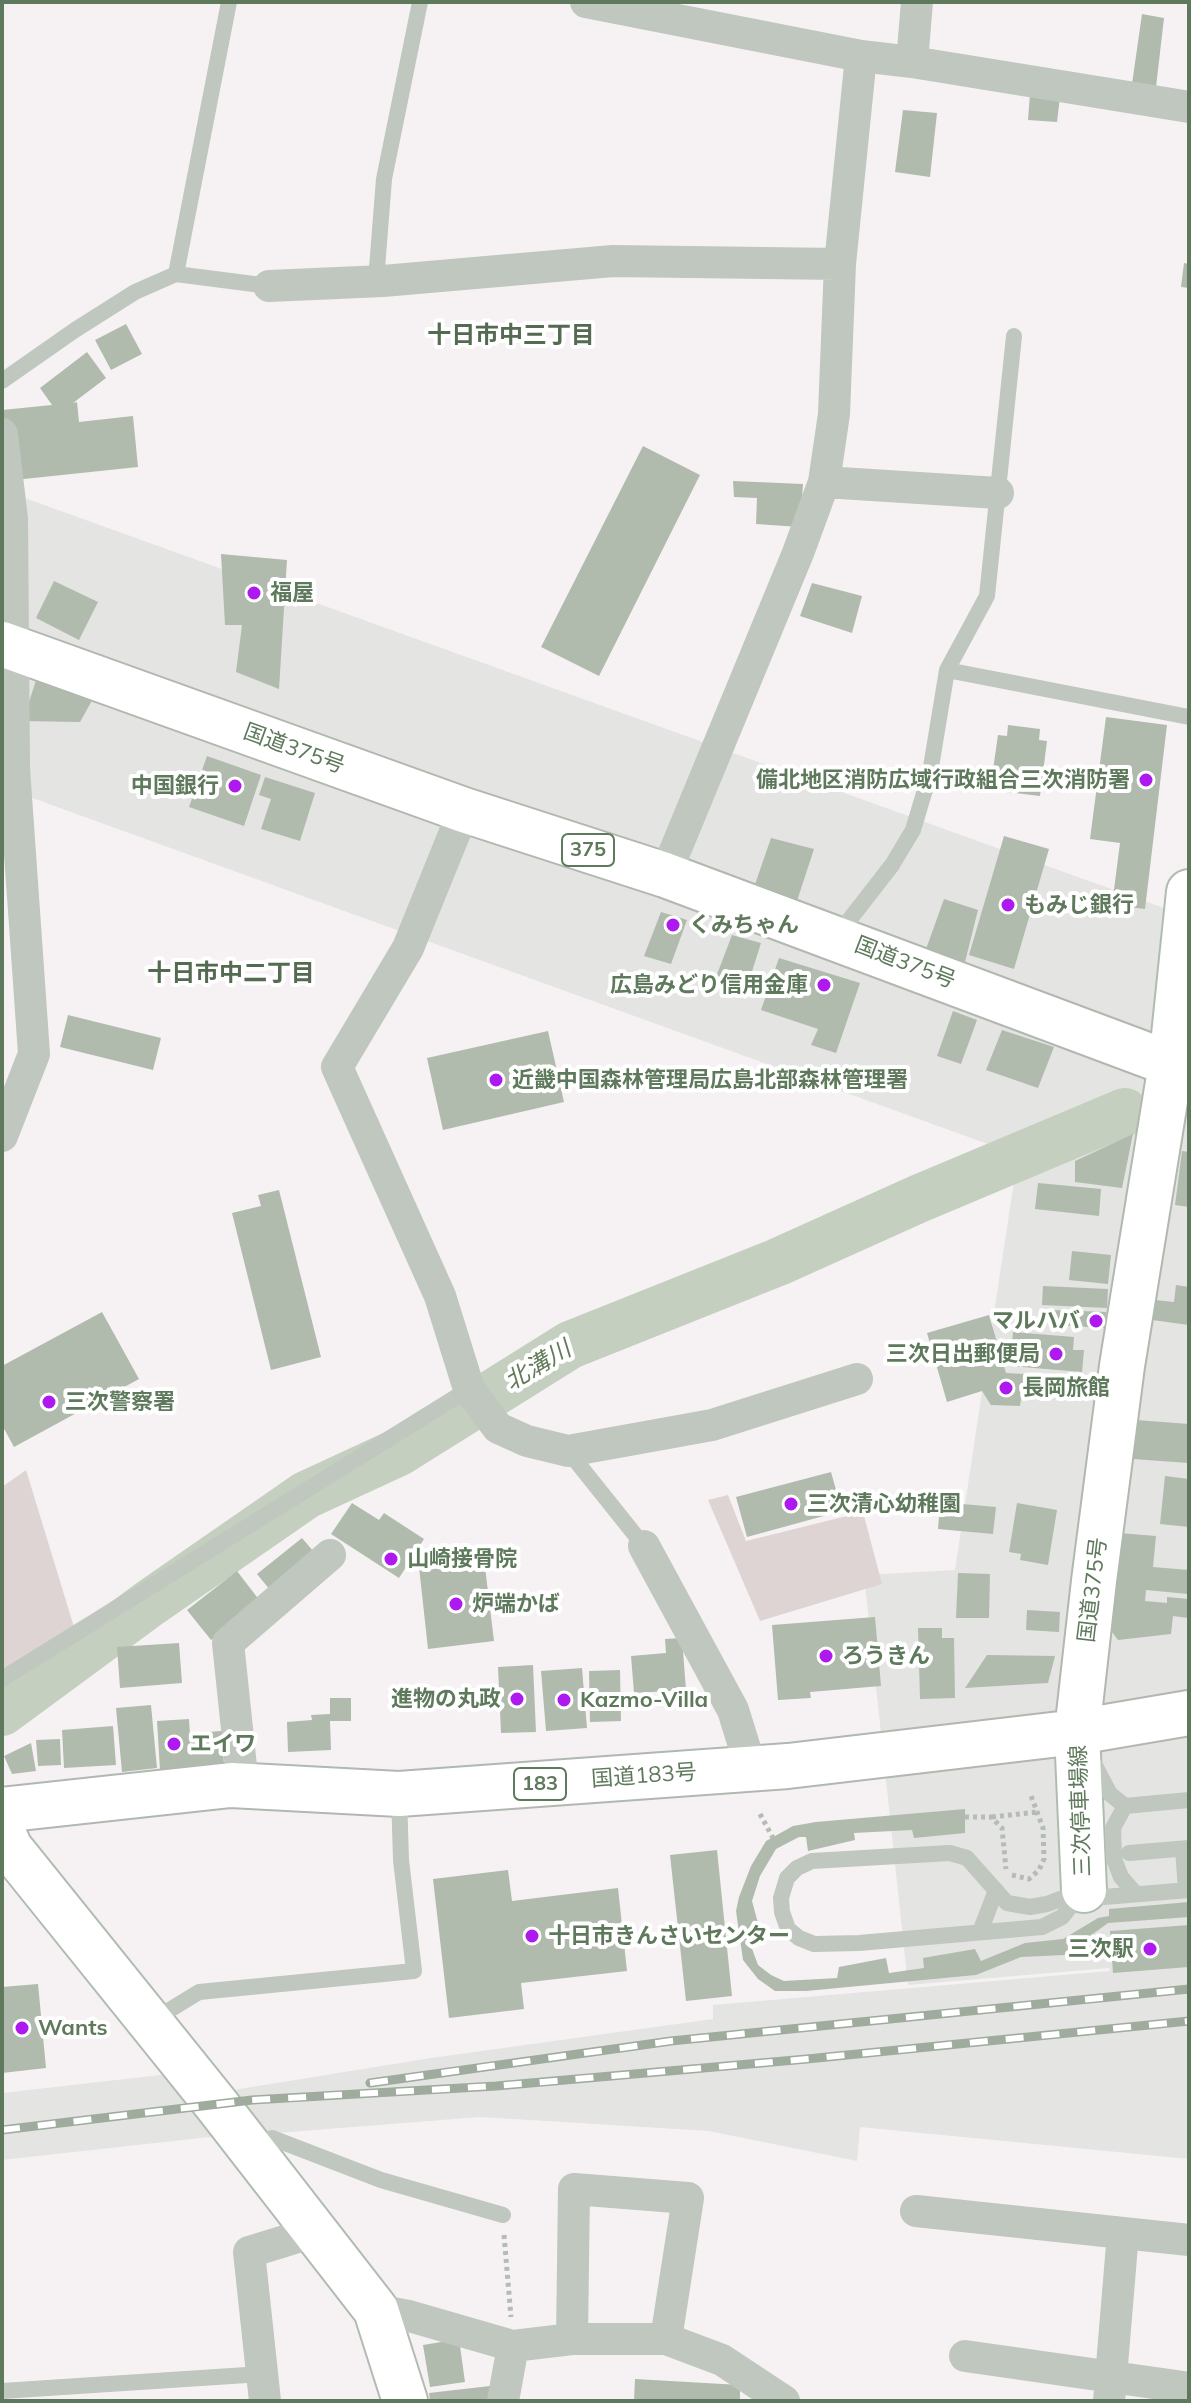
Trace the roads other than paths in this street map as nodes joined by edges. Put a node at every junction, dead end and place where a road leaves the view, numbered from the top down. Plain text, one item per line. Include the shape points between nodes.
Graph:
1 (229, 2) edge
2 (420, 2) edge
3 (586, 2) edge
4 (917, 2) edge
5 (861, 56) junction
6 (912, 62) junction
7 (1189, 107) edge
8 (840, 264) junction
9 (176, 274) junction
10 (376, 281) junction
11 (269, 286) joint
12 (1014, 336) dead end
13 (2, 381) edge
14 (2, 434) edge
15 (824, 482) junction
16 (998, 493) junction
17 (7, 646) edge
18 (947, 670) junction
19 (1189, 717) edge
20 (464, 810) junction
21 (665, 875) junction
22 (1189, 892) edge
23 (836, 937) junction
24 (1180, 1065) edge
25 (2, 1136) edge
26 (857, 1379) dead end
27 (477, 1401) junction
28 (568, 1451) junction
29 (644, 1546) joint
30 (330, 1555) dead end
31 (2, 1679) edge
32 (1189, 1713) edge
33 (1077, 1732) junction
34 (751, 1768) junction
35 (243, 1786) junction
36 (399, 1794) junction
37 (1189, 1800) edge
38 (1125, 1806) junction
39 (2, 1810) edge
40 (2, 1830) edge
41 (1186, 1849) edge
42 (1129, 1853) dead end
43 (996, 1890) junction
44 (1084, 1890) junction
45 (1188, 1890) edge
46 (1136, 1894) junction
47 (980, 1932) junction
48 (150, 2022) junction
49 (252, 2153) junction
50 (916, 2211) dead end
51 (503, 2215) road end
52 (314, 2232) junction
53 (1123, 2233) junction
54 (1189, 2240) edge
55 (376, 2310) junction
56 (572, 2339) junction
57 (666, 2339) junction
58 (513, 2346) junction
59 (965, 2356) dead end
60 (263, 2388) edge
61 (1189, 2388) edge
62 (1110, 2390) edge
63 (2, 2391) edge
64 (405, 2401) edge
65 (503, 2401) edge
66 (784, 2401) edge

1 - 9 lane
2 - 10 lane via 384,179
3 - 5 street
4 - 6 street
5 - 6 street
5 - 8 street
6 - 7 street
8 - 10 street via 613,261
8 - 15 street via 834,414
9 - 11 lane
9 - 13 lane via 135,292
10 - 11 street
12 - 16 lane
14 - 17 street via 12,519
15 - 16 street
15 - 21 street
16 - 18 lane via 987,596
17 - 20 main road, 国道375号 / 375
17 - 25 street via 34,1054
18 - 19 lane
18 - 23 lane via 930,773 913,830
20 - 21 main road, 国道375号 / 375
20 - 27 street via 408,948 337,1067 440,1296
21 - 23 main road, 国道375号 / 375
22 - 24 main road
23 - 24 main road, 国道375号 / 375
24 - 33 main road, 国道375号 via 1122,1366
26 - 28 street via 712,1425
27 - 28 street via 498,1428
27 - 31 lane
28 - 29 lane
29 - 34 street via 733,1710
30 - 35 street via 228,1643
32 - 33 main road, 国道183号 / 183
33 - 34 main road, 国道183号 / 183
33 - 38 lane via 1110,1794
33 - 44 main road, 三次停車場線
34 - 36 main road, 国道183号 / 183
35 - 36 main road, 国道183号 / 183
35 - 39 main road, 国道183号 / 183
36 - 48 lane via 414,1971 199,1992
37 - 38 lane
38 - 46 lane via 1113,1828 1114,1859
40 - 48 main road via 10,1848
41 - 42 lane
41 - 45 lane
43 - 44 lane via 1007,1903 1030,1907
43 - 47 lane
43 - 47 lane via 967,1858 950,1853 812,1861 787,1878 781,1898 788,1929 814,1944
44 - 46 lane via 1104,1897
44 - 47 lane via 1062,1917 1042,1927
45 - 46 lane
48 - 49 main road
49 - 51 lane via 272,2138 381,2180
49 - 52 main road
50 - 53 street
52 - 55 main road
52 - 60 street via 249,2252
53 - 54 street
53 - 62 street
55 - 58 street
55 - 64 main road
56 - 57 street
56 - 57 street via 574,2189 688,2198
56 - 58 street
57 - 66 street via 722,2360
58 - 65 street
59 - 62 street
60 - 63 lane
61 - 62 street

